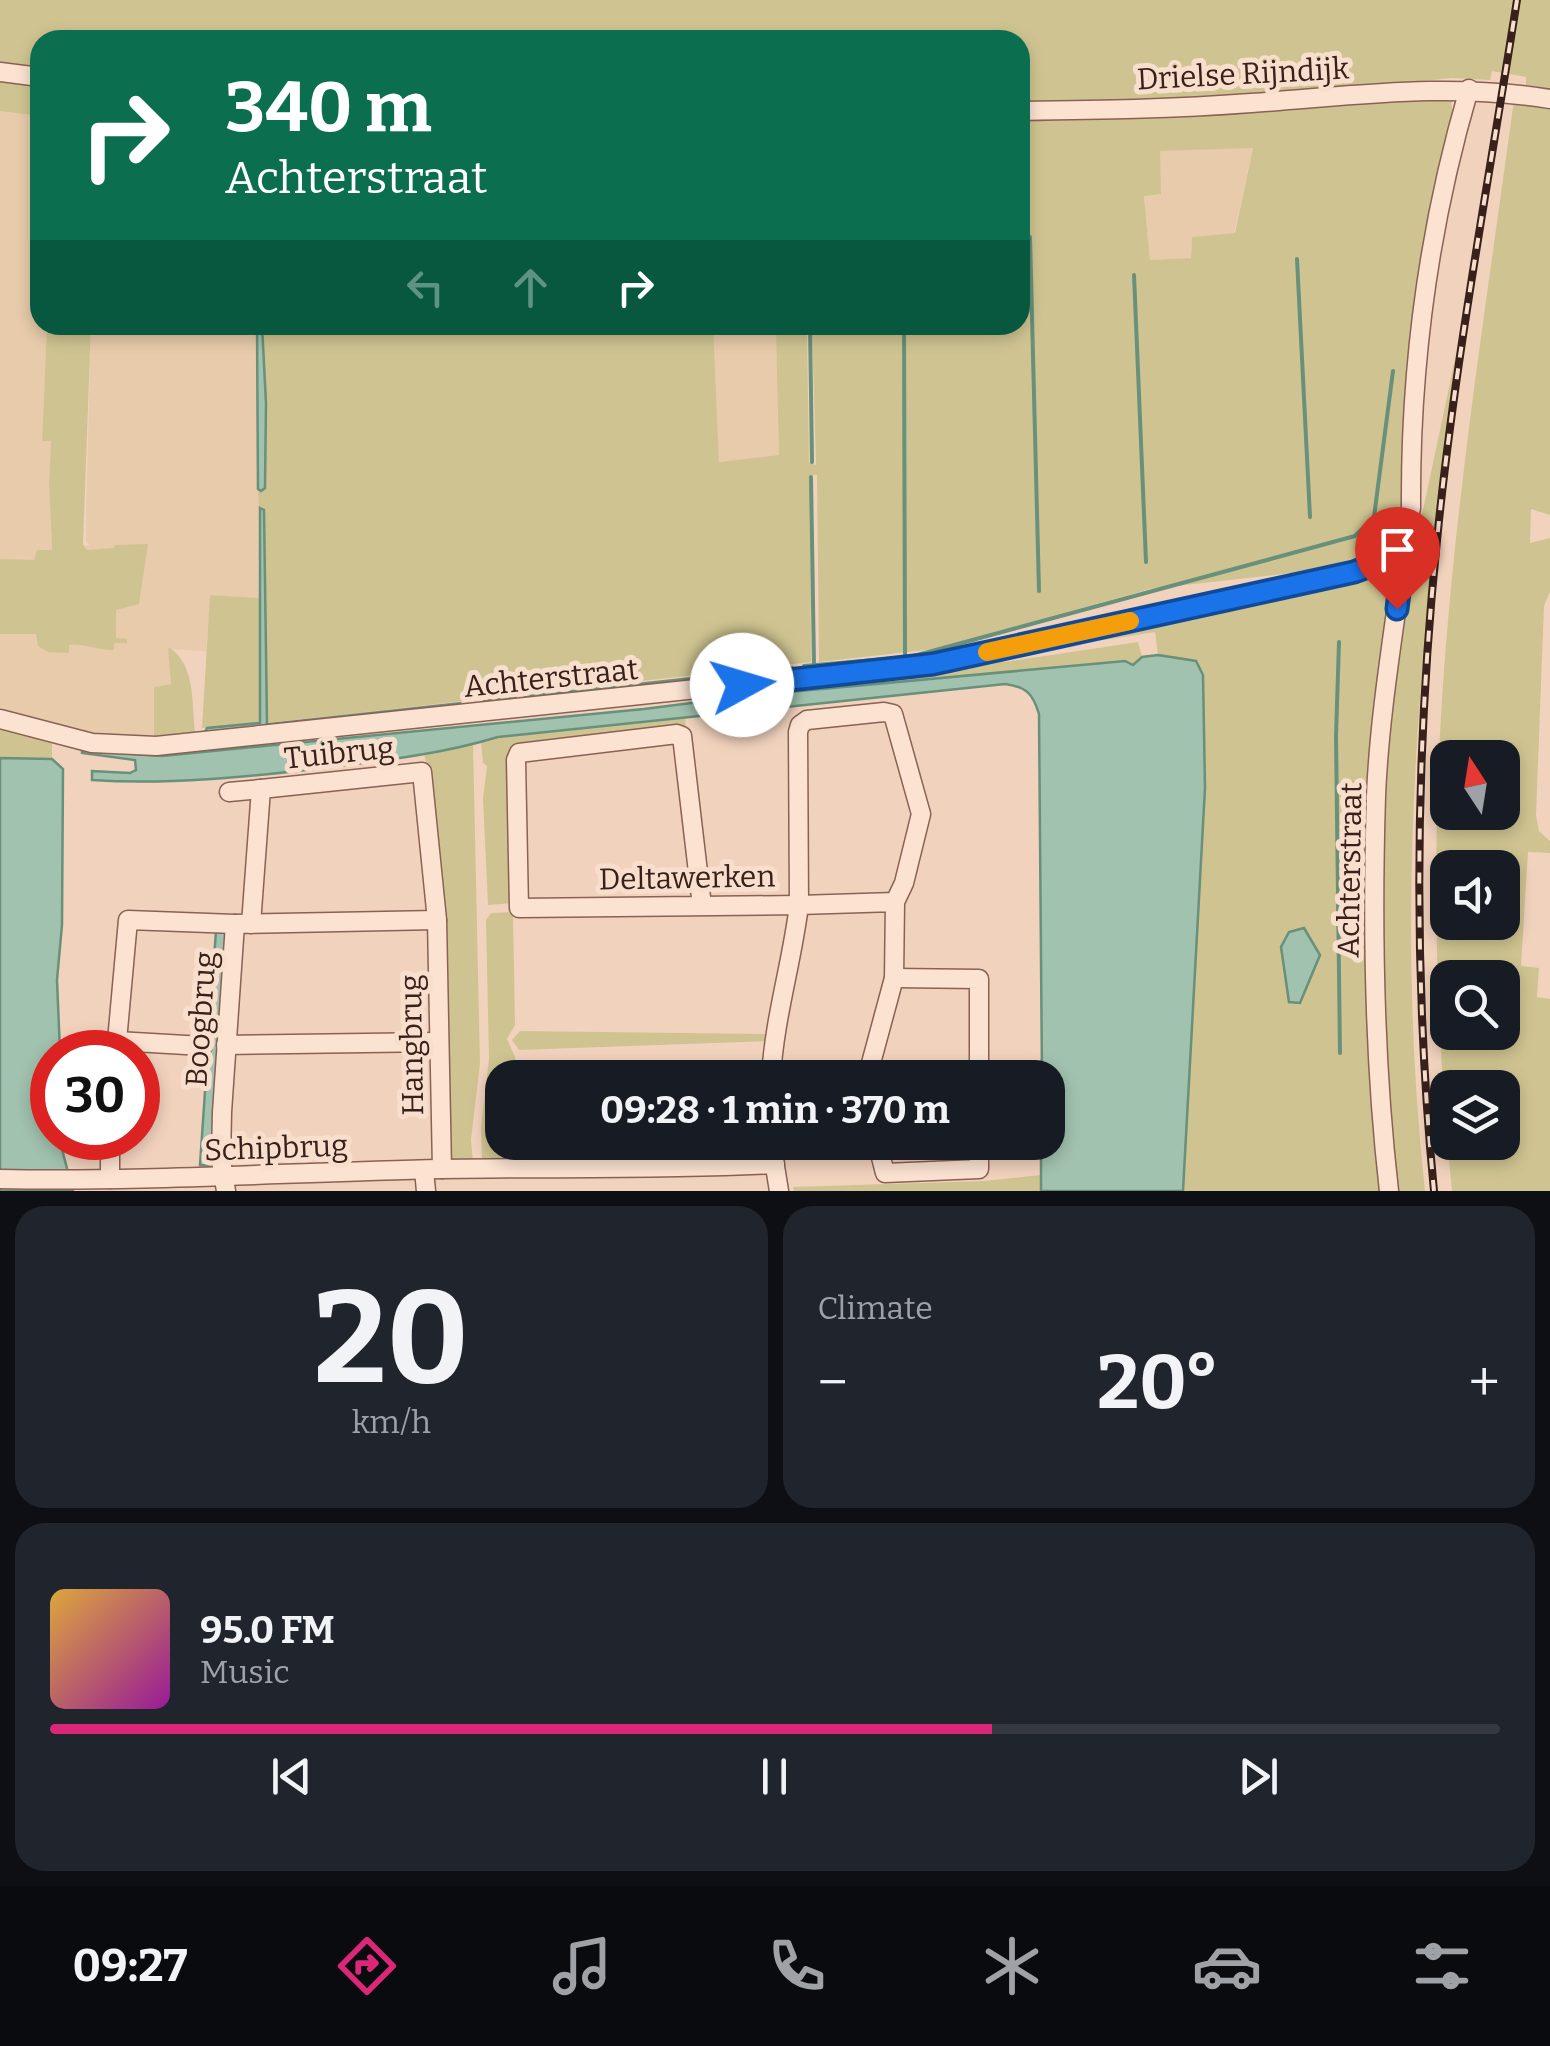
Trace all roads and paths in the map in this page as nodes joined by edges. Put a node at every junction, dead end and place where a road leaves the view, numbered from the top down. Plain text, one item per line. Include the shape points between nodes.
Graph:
1 (0, 72) edge
2 (30, 76) edge
3 (1469, 89) junction
4 (1550, 99) edge
5 (1030, 112) edge
6 (1395, 551) junction
7 (0, 720) edge
8 (422, 772) joint
9 (261, 789) junction
10 (229, 792) dead end
11 (895, 902) junction
12 (800, 905) junction
13 (702, 906) junction
14 (437, 920) junction
15 (243, 924) junction
16 (894, 978) junction
17 (118, 1030) edge
18 (438, 1042) junction
19 (226, 1045) junction
20 (160, 1046) edge
21 (203, 1046) dead end
22 (772, 1060) edge
23 (872, 1060) edge
24 (979, 1060) edge
25 (110, 1160) edge
26 (774, 1160) edge
27 (882, 1160) edge
28 (979, 1160) edge
29 (775, 1164) junction
30 (433, 1170) junction
31 (0, 1179) edge
32 (110, 1179) junction
33 (84, 1184) edge
34 (224, 1184) edge
35 (426, 1191) edge
36 (780, 1191) edge
37 (1389, 1191) edge

1 - 2 street
3 - 4 street, Drielse Rijndijk
3 - 5 street, Drielse Rijndijk
3 - 6 street, Achterstraat via 1433,236 1422,308 1411,508
6 - 7 street, Achterstraat via 1354,572 933,664 156,746 92,742
6 - 37 street, Achterstraat via 1401,576 1376,793 1376,961
8 - 9 street, Tuibrug
8 - 14 street, Hangbrug
9 - 10 street, Tuibrug
9 - 15 street, Tuibrug
11 - 12 street
11 - 12 street via 921,814 897,720 884,712 800,725
11 - 16 street
12 - 13 street, Deltawerken
12 - 22 street, Deltawerken
13 - 13 street, Deltawerken via 519,908 519,753 677,734 683,740
14 - 15 street
14 - 18 street, Hangbrug
15 - 17 street via 128,920
15 - 19 street, Boogbrug
16 - 23 street
16 - 24 street via 979,979
18 - 19 street
18 - 30 street, Hangbrug
19 - 34 street, Boogbrug
20 - 21 street
25 - 32 street
26 - 29 street
27 - 28 street via 885,1173 979,1169
29 - 30 street, Schipbrug
29 - 36 street
30 - 34 street, Schipbrug
30 - 35 street, Hangbrug
31 - 33 street, Schipbrug
32 - 33 street, Schipbrug
32 - 34 street, Schipbrug

